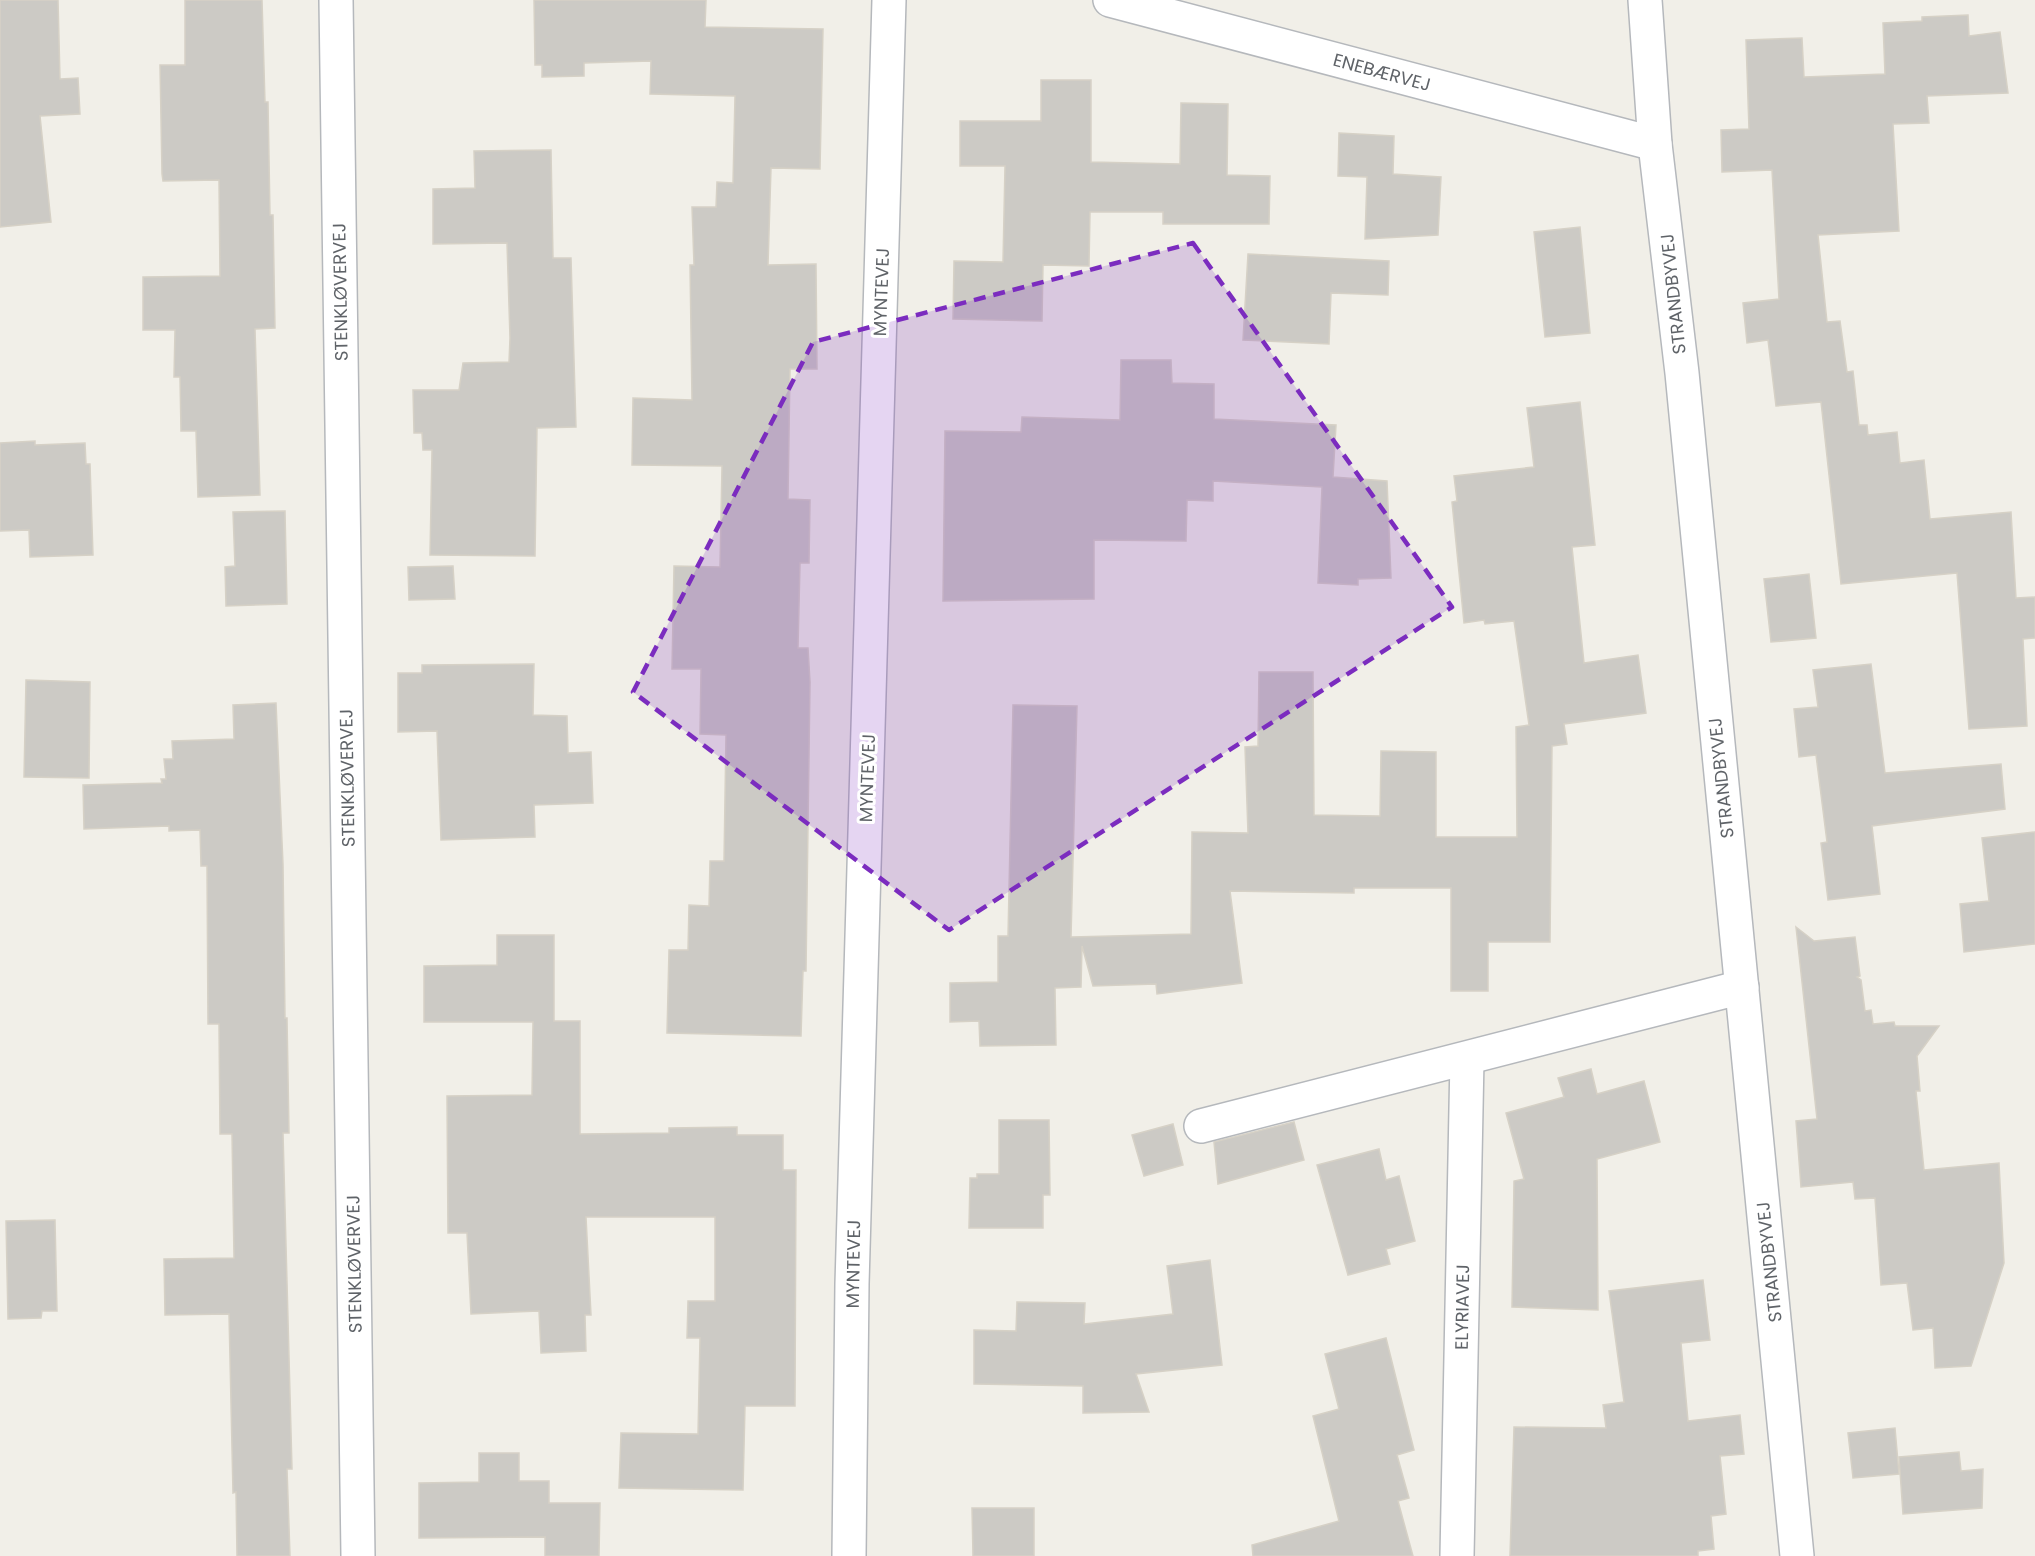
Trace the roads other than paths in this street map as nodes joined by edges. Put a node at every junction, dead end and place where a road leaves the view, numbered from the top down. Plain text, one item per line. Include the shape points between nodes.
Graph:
1 (336, 0) edge
2 (889, 0) edge
3 (1110, 0) edge
4 (1645, 0) edge
5 (1655, 144) junction
6 (1742, 987) junction
7 (1467, 1059) junction
8 (1201, 1126) dead end
9 (358, 1556) edge
10 (849, 1556) edge
11 (1457, 1556) edge
12 (1797, 1556) edge

1 - 9 street, STENKLØVERVEJ
2 - 10 street, MYNTEVEJ via 853,1272
3 - 5 street, ENEBÆRVEJ
4 - 5 street, STRANDBYVEJ
5 - 6 street, STRANDBYVEJ
6 - 7 street
6 - 12 street, STRANDBYVEJ
7 - 8 street
7 - 11 street, ELYRIAVEJ

